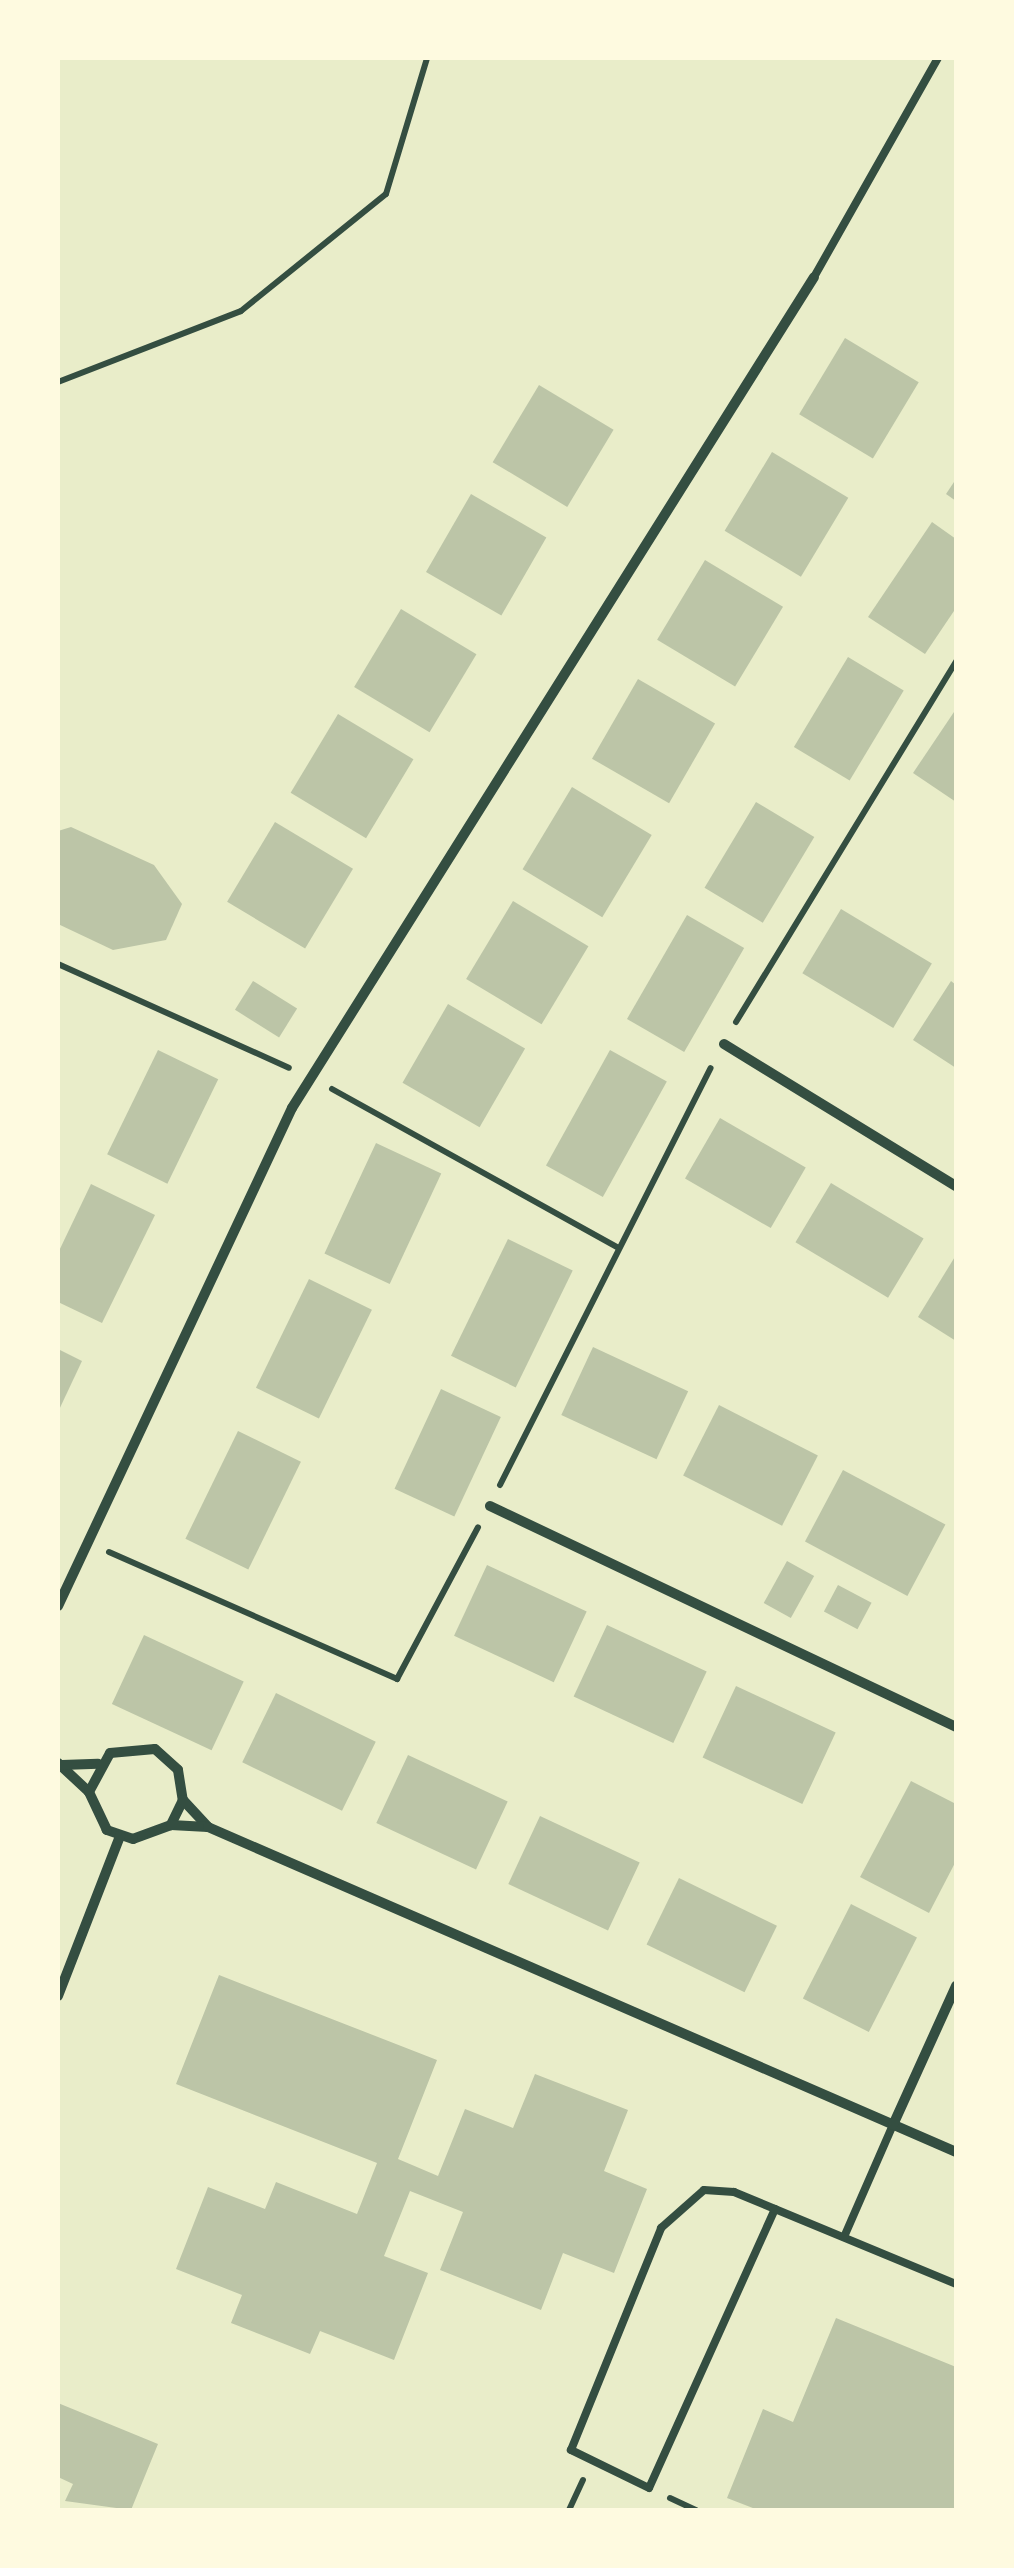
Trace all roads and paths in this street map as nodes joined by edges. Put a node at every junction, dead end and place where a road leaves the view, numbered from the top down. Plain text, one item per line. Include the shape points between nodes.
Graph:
1 (427, 58) edge
2 (938, 58) edge
3 (814, 276) joint
4 (58, 382) edge
5 (956, 661) edge
6 (58, 964) edge
7 (724, 1044) junction
8 (310, 1077) junction
9 (956, 1186) edge
10 (619, 1248) junction
11 (490, 1506) junction
12 (87, 1543) junction
13 (58, 1606) edge
14 (956, 1728) edge
15 (60, 1764) edge
16 (98, 1764) junction
17 (89, 1792) junction
18 (183, 1800) junction
19 (170, 1825) junction
20 (208, 1827) junction
21 (120, 1836) junction
22 (956, 1986) edge
23 (58, 1996) edge
24 (893, 2125) junction
25 (956, 2152) edge
26 (775, 2209) junction
27 (844, 2237) junction
28 (956, 2284) edge

1 - 4 path via 386,194 242,311
2 - 3 lane
3 - 8 street
5 - 7 path
6 - 8 path
7 - 9 street
7 - 10 path
8 - 10 path
8 - 12 street
10 - 11 path
11 - 12 path via 397,1679
11 - 14 street
12 - 13 street
15 - 16 street
15 - 17 street
16 - 17 street
16 - 18 street via 124,1747 155,1749 178,1770
17 - 21 street via 98,1819
18 - 19 street
18 - 20 street
19 - 20 street
19 - 21 street via 146,1838
20 - 24 street
21 - 23 street
22 - 24 street
24 - 25 street
24 - 27 lane
26 - 26 lane via 704,2190 662,2228 572,2450 649,2488
26 - 27 lane
27 - 28 lane

